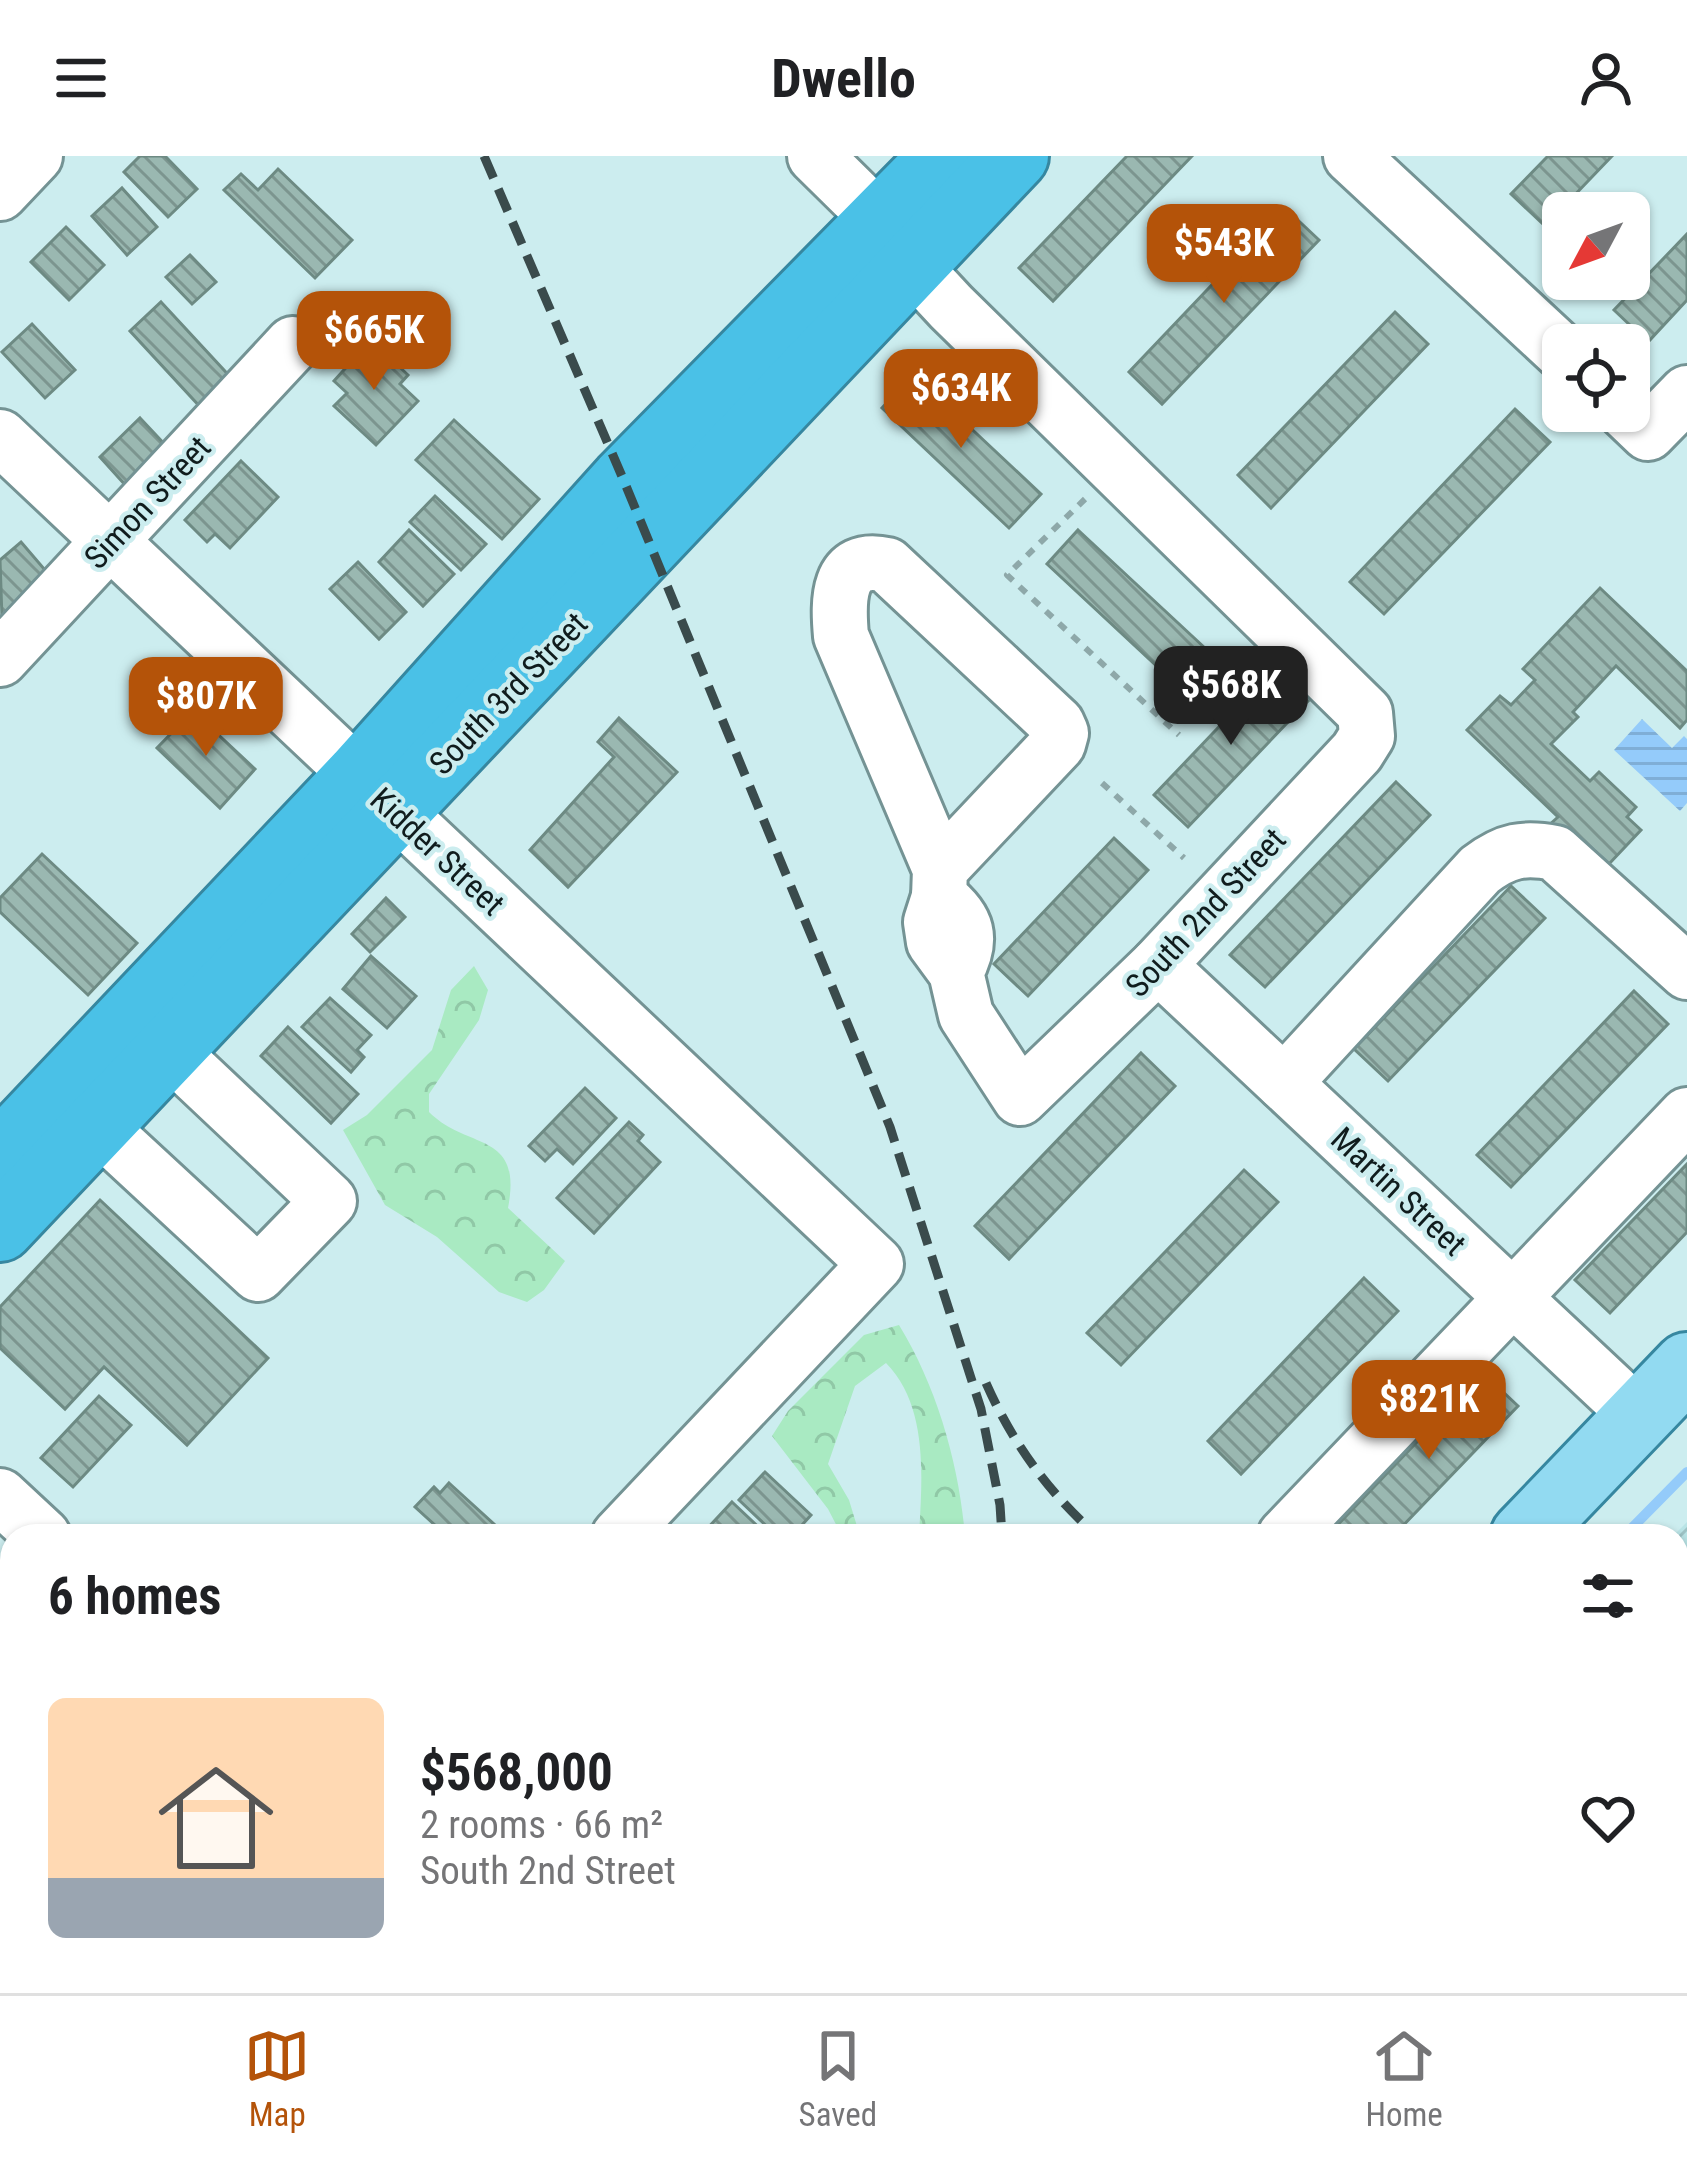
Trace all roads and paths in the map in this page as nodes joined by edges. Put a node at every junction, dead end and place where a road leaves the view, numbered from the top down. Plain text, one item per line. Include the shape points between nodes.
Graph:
1 (35, 156) edge
2 (815, 156) edge
3 (944, 156) edge
4 (1015, 156) edge
5 (1351, 156) edge
6 (0, 193) edge
7 (897, 243) junction
8 (1542, 333) edge
9 (292, 344) dead end
10 (1687, 393) edge
11 (1650, 431) edge
12 (0, 437) edge
13 (1094, 491) dead end
14 (110, 542) junction
15 (0, 659) edge
16 (1179, 735) dead end
17 (1102, 783) dead end
18 (376, 794) junction
19 (1184, 858) dead end
20 (939, 883) junction
21 (1159, 965) junction
22 (1687, 972) edge
23 (169, 1049) junction
24 (1284, 1083) junction
25 (1687, 1115) edge
26 (97, 1125) junction
27 (0, 1155) edge
28 (0, 1228) edge
29 (1513, 1298) junction
30 (1687, 1366) edge
31 (1640, 1417) junction
32 (0, 1496) edge
33 (30, 1524) edge
34 (630, 1524) edge
35 (1297, 1524) edge
36 (1536, 1524) edge

1 - 6 street
2 - 7 street
3 - 7 highway, South 3rd Street
4 - 7 highway, South 3rd Street
5 - 8 street
7 - 18 highway, South 3rd Street via 624,481
7 - 21 street, South 2nd Street via 1365,712 1367,736 1357,752
9 - 14 street, Simon Street
10 - 11 street
12 - 14 street, Kidder Street
13 - 16 path via 1007,575
14 - 15 street, Simon Street
14 - 18 street, Kidder Street
17 - 19 path
18 - 23 highway, South 3rd Street
18 - 27 highway, South 3rd Street
18 - 34 street, Kidder Street via 876,1264
20 - 20 street via 1061,733 886,565 873,562 842,582 841,636
20 - 21 street, South 2nd Street via 968,937 956,972 967,1016 1020,1098
21 - 24 street, Martin Street
22 - 24 street via 1556,853 1511,850 1480,870
23 - 26 highway, South 3rd Street
23 - 26 street via 329,1201 258,1274
24 - 29 street, Martin Street
25 - 29 street
26 - 28 highway, South 3rd Street
29 - 31 street, Martin Street
29 - 35 street
30 - 31 main road
31 - 36 main road
32 - 33 street

